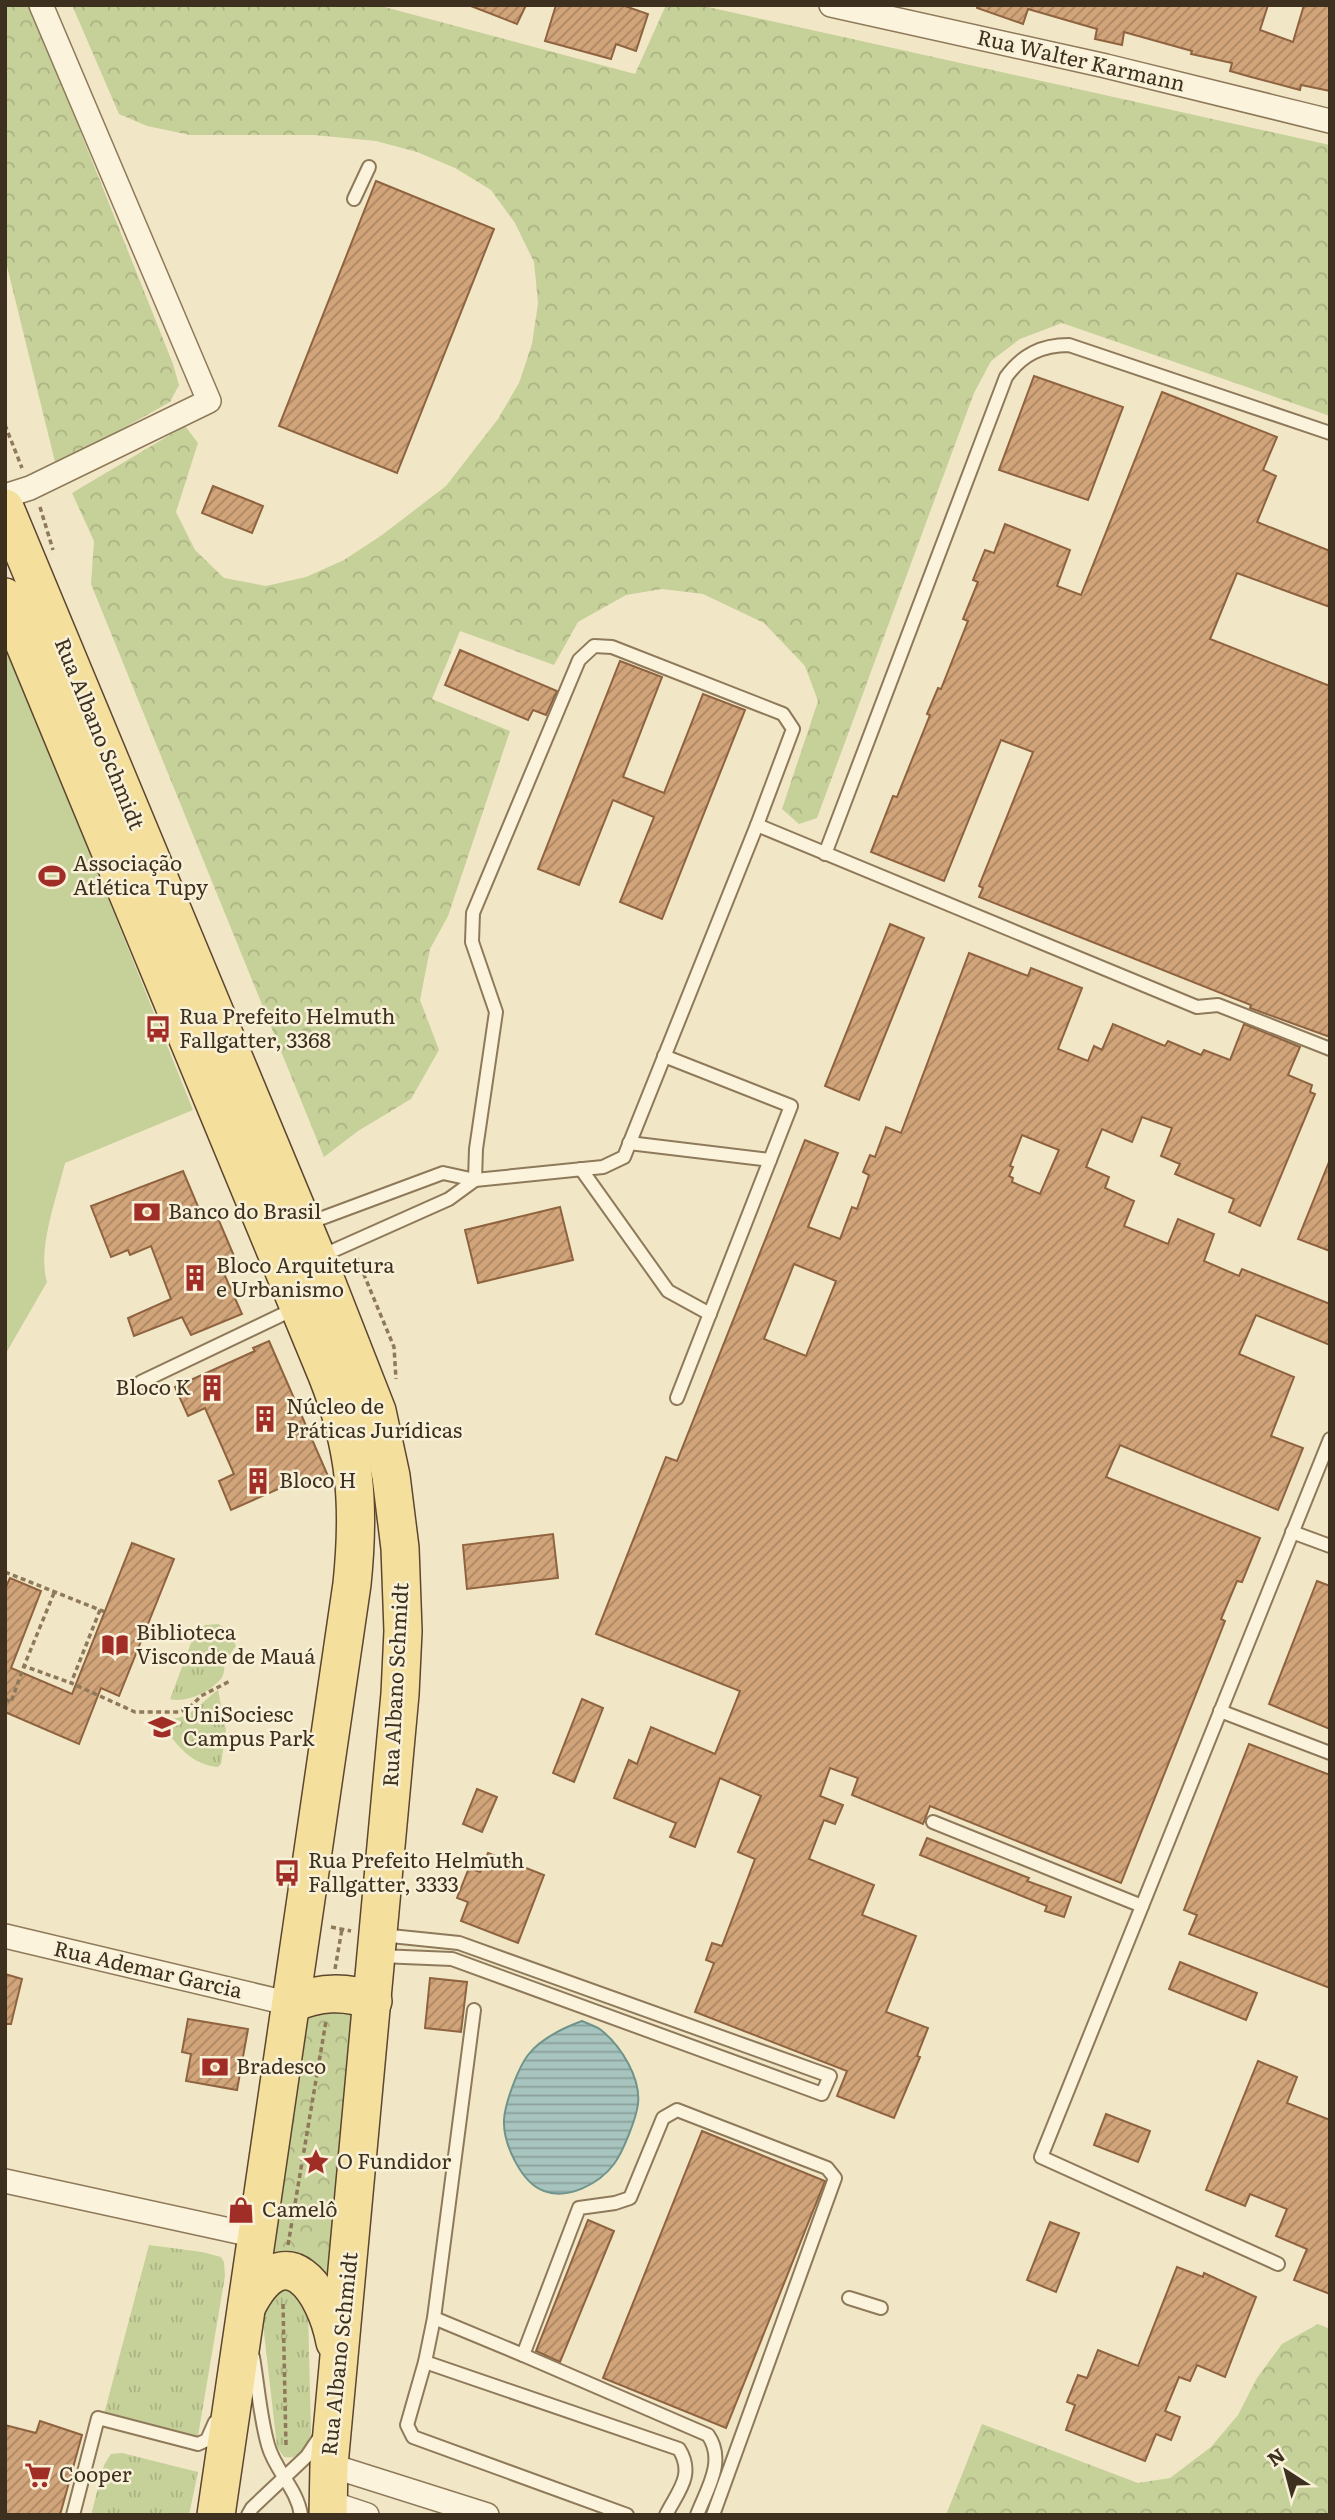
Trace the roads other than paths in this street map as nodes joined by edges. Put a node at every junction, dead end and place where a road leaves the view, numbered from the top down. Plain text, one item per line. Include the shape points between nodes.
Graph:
1 (41, 5) edge
2 (831, 5) edge
3 (1330, 121) edge
4 (369, 167) dead end
5 (354, 199) dead end
6 (1330, 433) edge
7 (5, 496) edge
8 (5, 508) edge
9 (5, 597) edge
10 (757, 825) junction
11 (825, 853) junction
12 (1330, 1049) edge
13 (664, 1056) junction
14 (629, 1143) junction
15 (770, 1160) junction
16 (581, 1169) junction
17 (475, 1180) junction
18 (310, 1242) junction
19 (299, 1306) junction
20 (710, 1314) junction
21 (141, 1382) dead end
22 (677, 1398) dead end
23 (1330, 1439) edge
24 (1292, 1532) junction
25 (1330, 1546) edge
26 (1220, 1711) junction
27 (1330, 1753) edge
28 (933, 1822) dead end
29 (1142, 1906) junction
30 (5, 1936) edge
31 (378, 1945) junction
32 (373, 2001) junction
33 (290, 2004) junction
34 (474, 2011) dead end
35 (5, 2180) edge
36 (257, 2236) junction
37 (1278, 2264) dead end
38 (849, 2298) dead end
39 (247, 2306) junction
40 (881, 2308) dead end
41 (434, 2318) junction
42 (523, 2355) junction
43 (425, 2362) junction
44 (238, 2367) junction
45 (339, 2374) junction
46 (329, 2465) junction
47 (289, 2473) junction
48 (314, 2508) edge
49 (250, 2511) edge
50 (73, 2515) edge
51 (216, 2515) edge
52 (367, 2515) edge
53 (487, 2515) edge
54 (627, 2515) edge
55 (666, 2515) edge
56 (697, 2515) edge
57 (713, 2515) edge

1 - 7 street via 209,401
2 - 3 street, Rua Walter Karmann
4 - 5 lane
6 - 11 lane via 1069,345 1047,347 1024,357 1006,377
8 - 18 main road, Rua Albano Schmidt
9 - 19 main road
10 - 11 lane
10 - 13 lane
10 - 17 lane via 793,729 783,714 612,648 594,646 579,660 472,913 472,942 496,1012
11 - 12 lane via 1197,1006 1218,1005
13 - 14 lane
13 - 15 lane via 791,1107
14 - 15 lane
14 - 16 lane via 624,1157 603,1167
15 - 20 lane
16 - 17 lane
16 - 20 lane via 668,1291
17 - 18 lane via 449,1199
17 - 18 lane via 443,1173
18 - 31 main road, Rua Albano Schmidt via 377,1411 400,1548 401,1670
19 - 21 lane
19 - 33 main road via 342,1416 357,1515 352,1584
20 - 22 lane
23 - 24 lane
24 - 25 lane
24 - 26 lane
26 - 27 lane
26 - 29 lane
28 - 29 lane
29 - 37 lane via 1041,2157
30 - 33 street, Rua Ademar Garcia
31 - 31 lane via 452,1959 822,2094 830,2076 459,1943
31 - 32 main road, Rua Albano Schmidt
32 - 33 main road via 331,1993
32 - 45 main road, Rua Albano Schmidt
33 - 36 main road
34 - 41 lane
35 - 36 street
36 - 39 main road
38 - 40 lane
39 - 44 main road
39 - 45 main road via 268,2277 285,2270 306,2278 332,2323
39 - 47 lane via 268,2446
41 - 42 lane
41 - 43 lane
42 - 56 lane via 708,2435 716,2446 716,2466
42 - 57 lane via 579,2208 630,2197 663,2118 677,2110 827,2168 835,2178
43 - 54 lane via 407,2425 413,2437
43 - 55 lane via 679,2449 687,2462 687,2474
44 - 50 lane via 207,2440 198,2444 98,2418
44 - 51 main road
45 - 46 main road, Rua Albano Schmidt
45 - 47 lane via 319,2440
46 - 48 main road, Rua Albano Schmidt
46 - 53 street
47 - 48 lane
47 - 49 lane
48 - 49 lane via 277,2494
48 - 52 street

